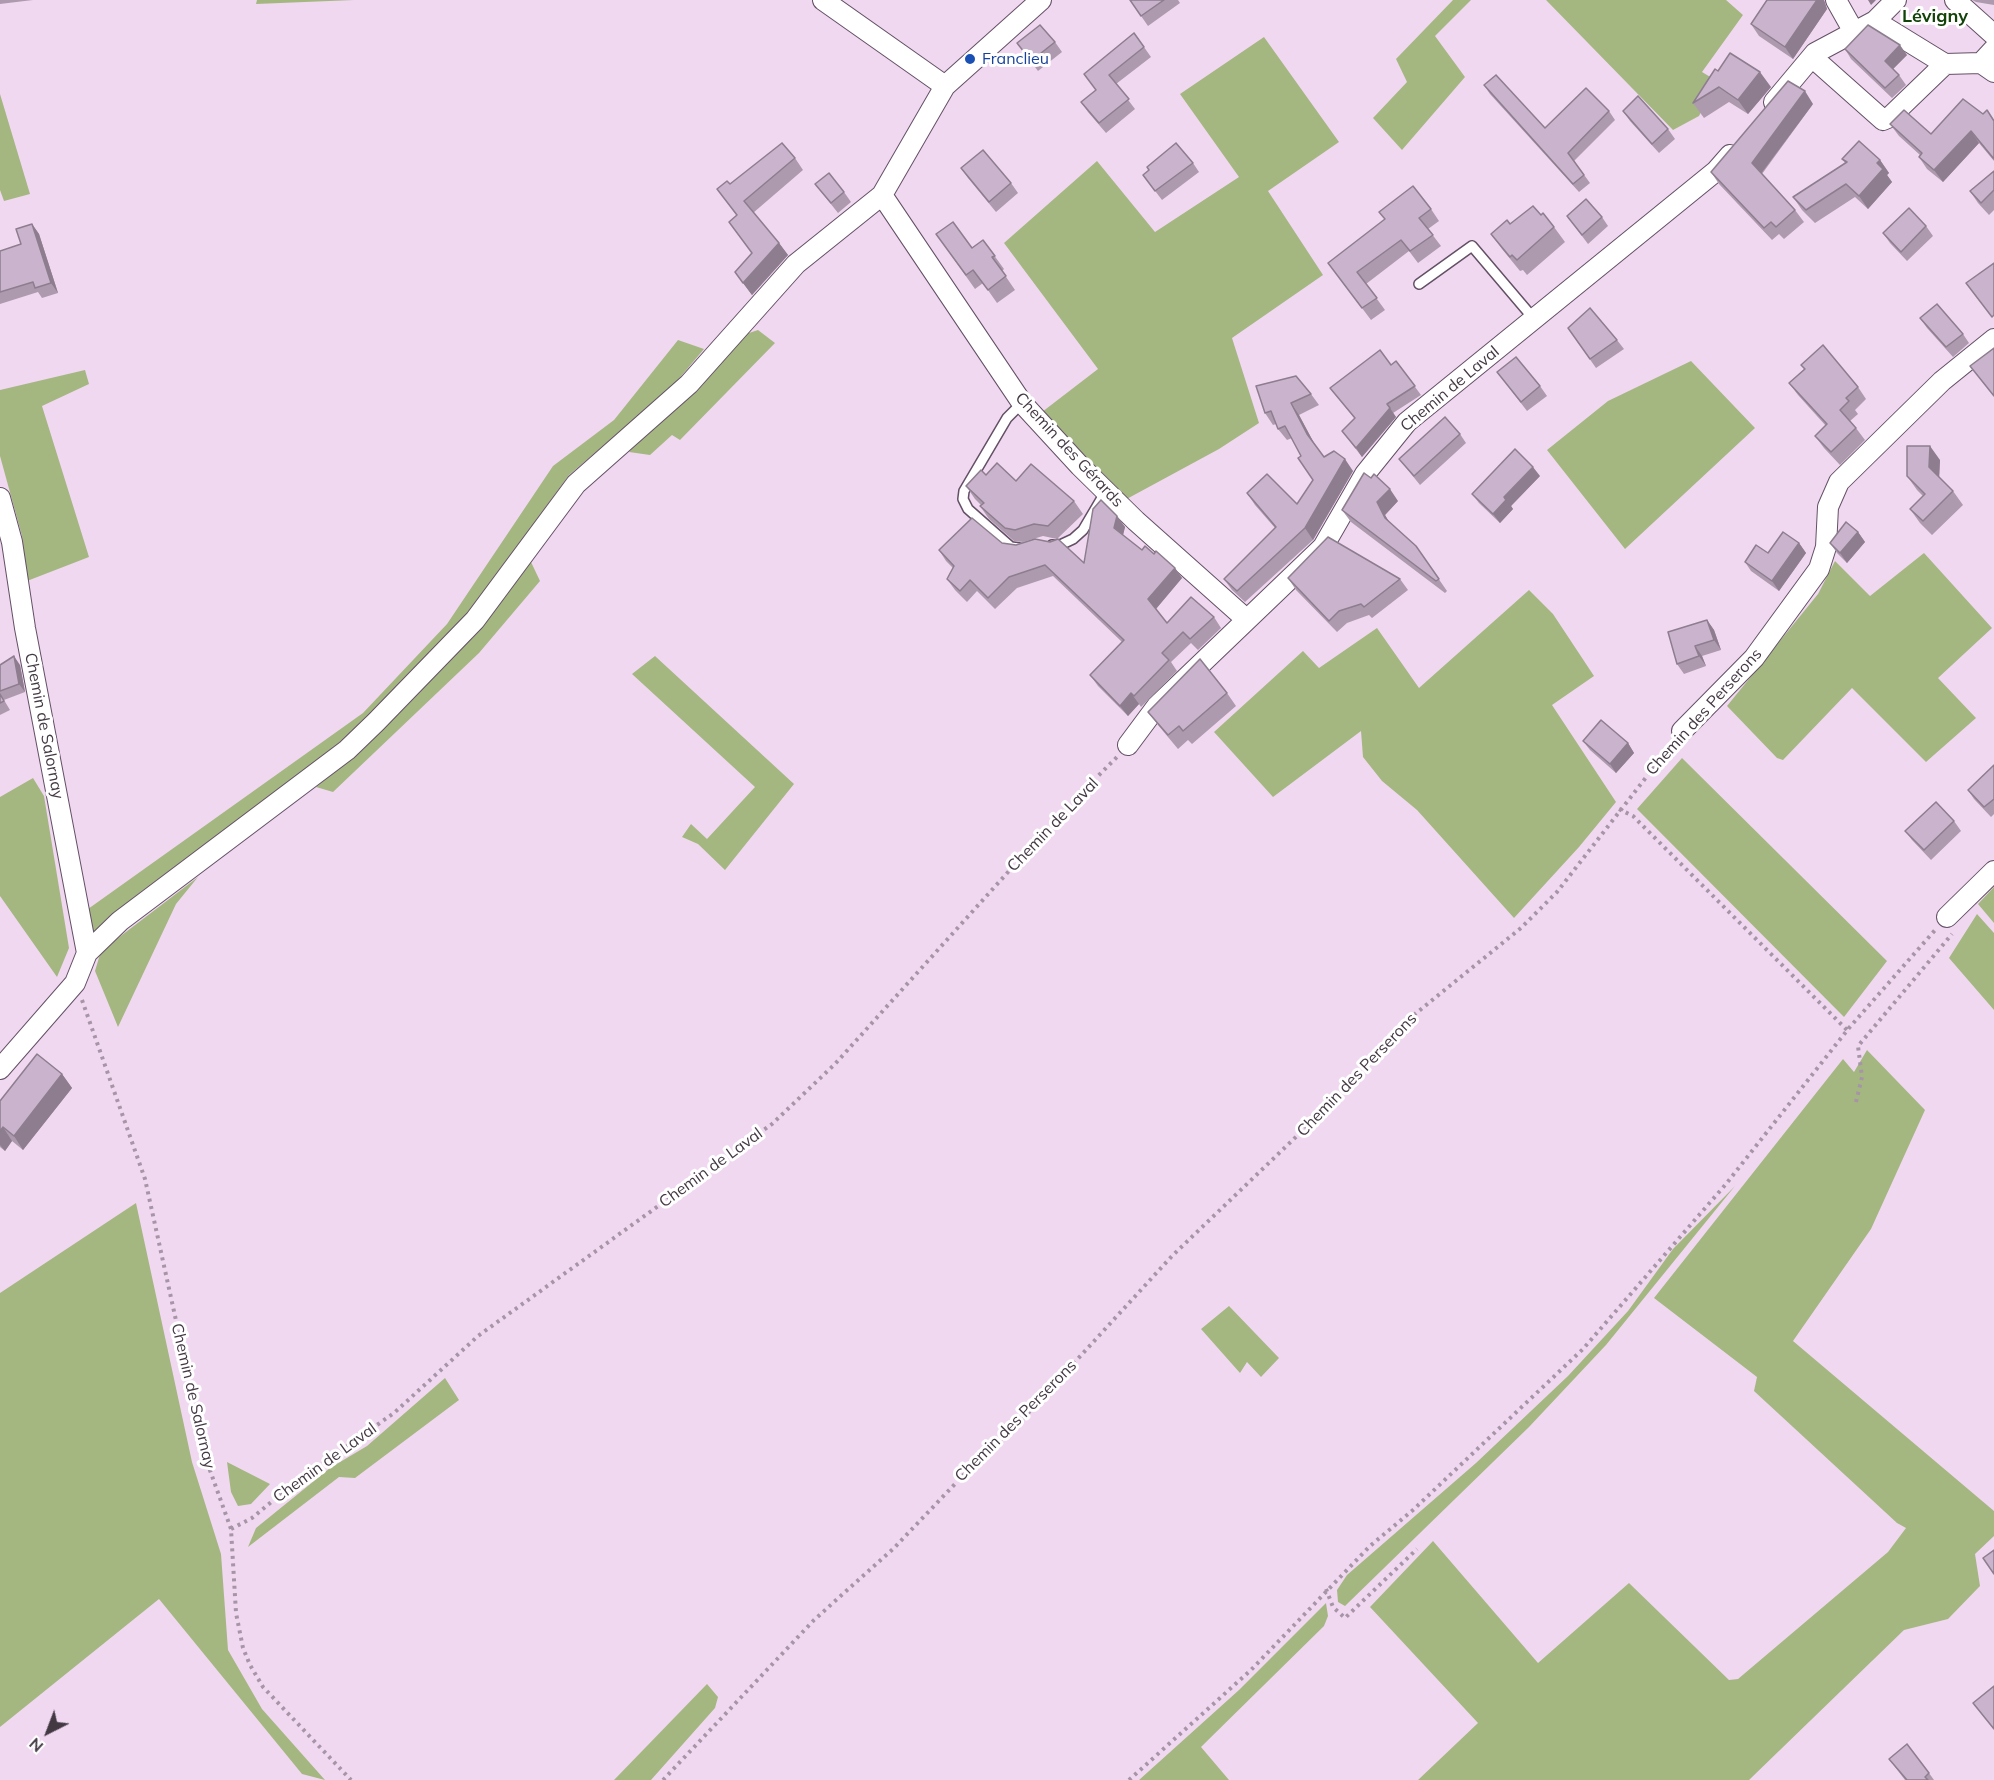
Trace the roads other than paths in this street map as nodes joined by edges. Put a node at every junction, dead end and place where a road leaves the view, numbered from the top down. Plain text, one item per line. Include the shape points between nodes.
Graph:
1 (823, 0) edge
2 (1041, 0) edge
3 (1836, 0) edge
4 (1896, 0) edge
5 (1955, 0) edge
6 (1875, 21) junction
7 (1854, 32) junction
8 (1994, 35) edge
9 (1812, 57) junction
10 (1990, 61) edge
11 (1945, 64) junction
12 (945, 86) junction
13 (1761, 118) edge
14 (1746, 136) edge
15 (882, 195) junction
16 (1419, 284) dead end
17 (1534, 319) junction
18 (1994, 339) edge
19 (1022, 403) junction
20 (1106, 491) junction
21 (0, 498) edge
22 (1246, 619) junction
23 (1682, 731) road end
24 (1128, 745) road end
25 (1994, 871) edge
26 (1954, 911) road end
27 (87, 953) junction
28 (0, 1069) edge

1 - 12 street
2 - 12 street
3 - 7 street
4 - 6 street
5 - 8 street
6 - 7 street
6 - 11 street
7 - 9 street
9 - 11 street via 1883,120
9 - 13 street
10 - 11 street
12 - 15 street
14 - 17 street, Chemin de Laval via 1716,171
15 - 19 street, Chemin des Gérards
15 - 27 street via 796,264 689,384 576,484 475,620 347,750 146,899
16 - 17 lane via 1472,246
17 - 22 street, Chemin de Laval via 1407,422 1365,474 1323,546
18 - 23 street, Chemin des Perserons via 1942,381 1839,482 1828,507 1826,547 1820,569 1754,658
19 - 20 street, Chemin des Gérards
19 - 20 lane via 1007,418 964,491 968,509 1011,547 1058,546 1083,530
20 - 22 street, Chemin des Gérards
21 - 27 street, Chemin de Salornay via 12,542
22 - 24 street, Chemin de Laval via 1157,706
25 - 26 street
27 - 28 street via 75,983

